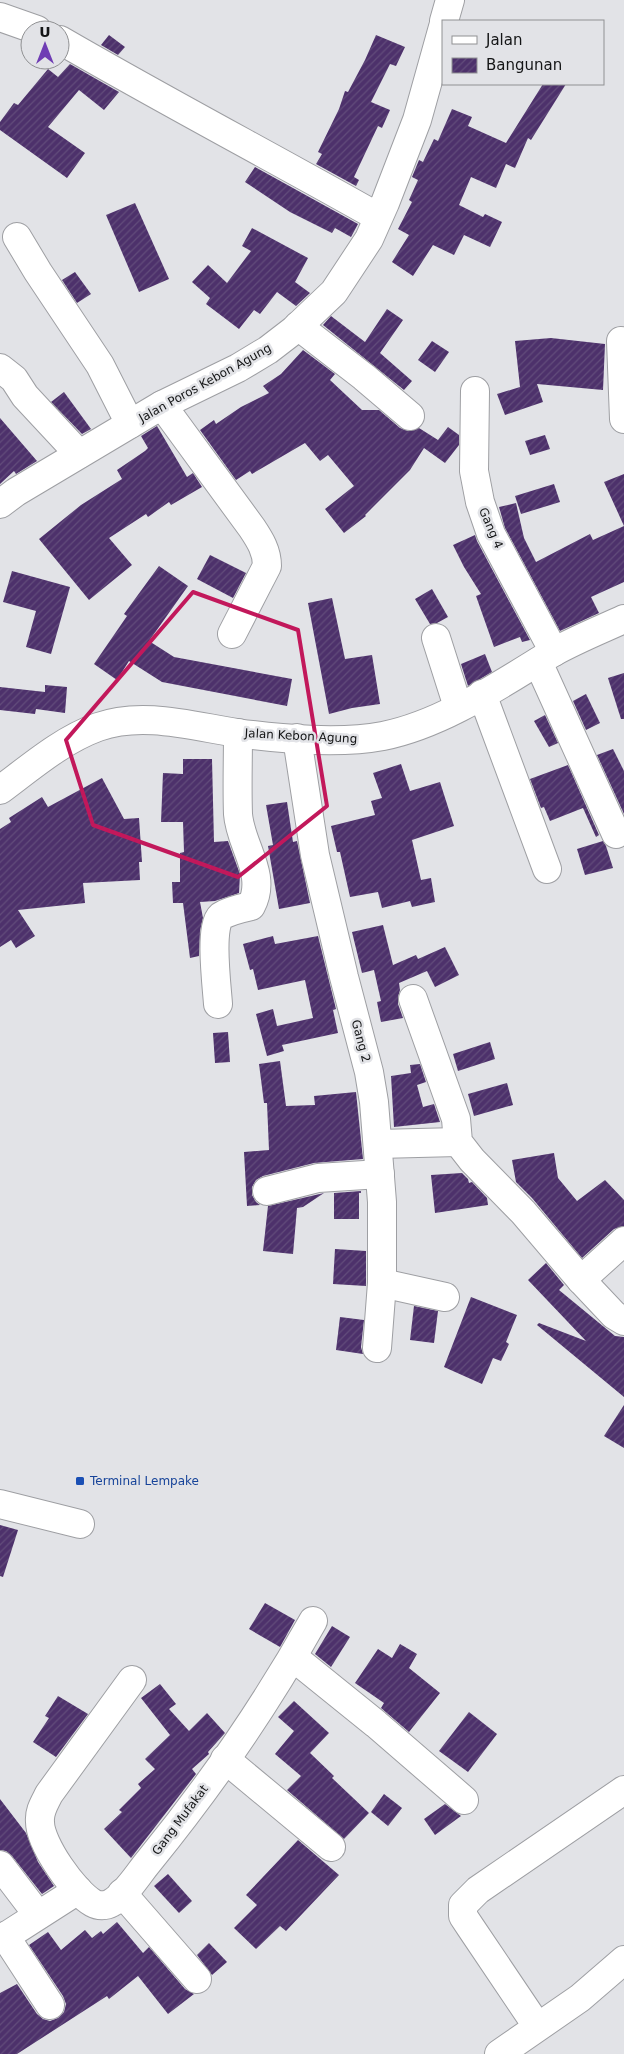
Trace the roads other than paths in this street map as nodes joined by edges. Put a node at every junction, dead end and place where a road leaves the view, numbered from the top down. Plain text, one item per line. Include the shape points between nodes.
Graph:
1 (450, 0) edge
2 (0, 17) edge
3 (444, 20) edge
4 (20, 24) edge
5 (442, 30) edge
6 (70, 46) edge
7 (378, 217) junction
8 (17, 237) dead end
9 (298, 326) junction
10 (620, 341) dead end
11 (0, 368) edge
12 (475, 391) dead end
13 (162, 405) junction
14 (410, 416) dead end
15 (624, 419) edge
16 (130, 424) junction
17 (79, 454) junction
18 (0, 504) edge
19 (624, 619) edge
20 (232, 634) dead end
21 (436, 638) dead end
22 (546, 657) junction
23 (482, 694) junction
24 (458, 707) junction
25 (238, 733) junction
26 (297, 738) junction
27 (0, 790) edge
28 (616, 834) dead end
29 (547, 869) dead end
30 (414, 999) dead end
31 (218, 1004) dead end
32 (458, 1142) junction
33 (378, 1144) junction
34 (380, 1174) junction
35 (267, 1192) dead end
36 (624, 1241) edge
37 (581, 1280) junction
38 (382, 1283) junction
39 (445, 1297) dead end
40 (624, 1321) edge
41 (377, 1348) dead end
42 (0, 1504) edge
43 (80, 1524) dead end
44 (313, 1621) dead end
45 (293, 1657) junction
46 (132, 1680) dead end
47 (225, 1759) junction
48 (624, 1790) edge
49 (464, 1800) dead end
50 (331, 1847) dead end
51 (0, 1864) edge
52 (78, 1890) junction
53 (122, 1893) junction
54 (38, 1915) junction
55 (3, 1938) edge
56 (624, 1960) edge
57 (197, 1979) dead end
58 (624, 1984) edge
59 (580, 1998) junction
60 (50, 2005) dead end
61 (537, 2026) junction
62 (499, 2054) edge

1 - 3 main road
2 - 4 main road
5 - 7 main road, Jalan Poros Kebon Agung via 416,120
6 - 7 main road via 171,105 249,144
7 - 9 main road, Jalan Poros Kebon Agung via 368,239 334,292
8 - 16 main road via 100,365
9 - 13 main road, Jalan Poros Kebon Agung via 238,368
9 - 14 main road
10 - 15 main road
11 - 17 main road via 14,379 25,396
12 - 22 main road, Gang 4 via 474,472 480,502
13 - 16 main road, Jalan Poros Kebon Agung
13 - 20 main road via 252,528 267,558 267,566
16 - 17 main road, Jalan Poros Kebon Agung
17 - 18 main road, Jalan Poros Kebon Agung
19 - 22 main road, Jalan Kebon Agung
21 - 24 main road
22 - 23 main road, Jalan Kebon Agung
22 - 28 main road, Gang 4
23 - 24 main road, Jalan Kebon Agung
23 - 29 main road
24 - 26 main road, Jalan Kebon Agung via 409,729 384,736 355,740
25 - 26 main road, Jalan Kebon Agung
25 - 27 main road, Jalan Kebon Agung via 167,721 132,720 100,726 71,738
25 - 31 main road via 238,813 245,845 254,862 256,896 251,906 222,916 217,922 214,946
26 - 33 main road, Gang 2 via 315,855 369,1072
30 - 32 main road via 456,1119
32 - 33 main road
32 - 37 main road
33 - 34 main road, Gang 2
34 - 35 main road via 318,1178
34 - 38 main road, Gang 2
36 - 37 main road
37 - 40 main road via 614,1315
38 - 39 main road
38 - 41 main road, Gang 2
42 - 43 main road
44 - 45 main road, Gang Mufakat
45 - 47 main road, Gang Mufakat
45 - 49 main road
46 - 52 main road via 41,1809 40,1824 45,1843
47 - 50 main road
47 - 53 main road, Gang Mufakat
48 - 61 main road via 478,1890 463,1905 463,1916
51 - 54 main road
52 - 53 main road, Gang Mufakat via 93,1904 102,1906
52 - 54 main road
53 - 57 main road
54 - 55 main road
55 - 60 main road
56 - 59 main road
58 - 59 main road
59 - 61 main road
61 - 62 main road

